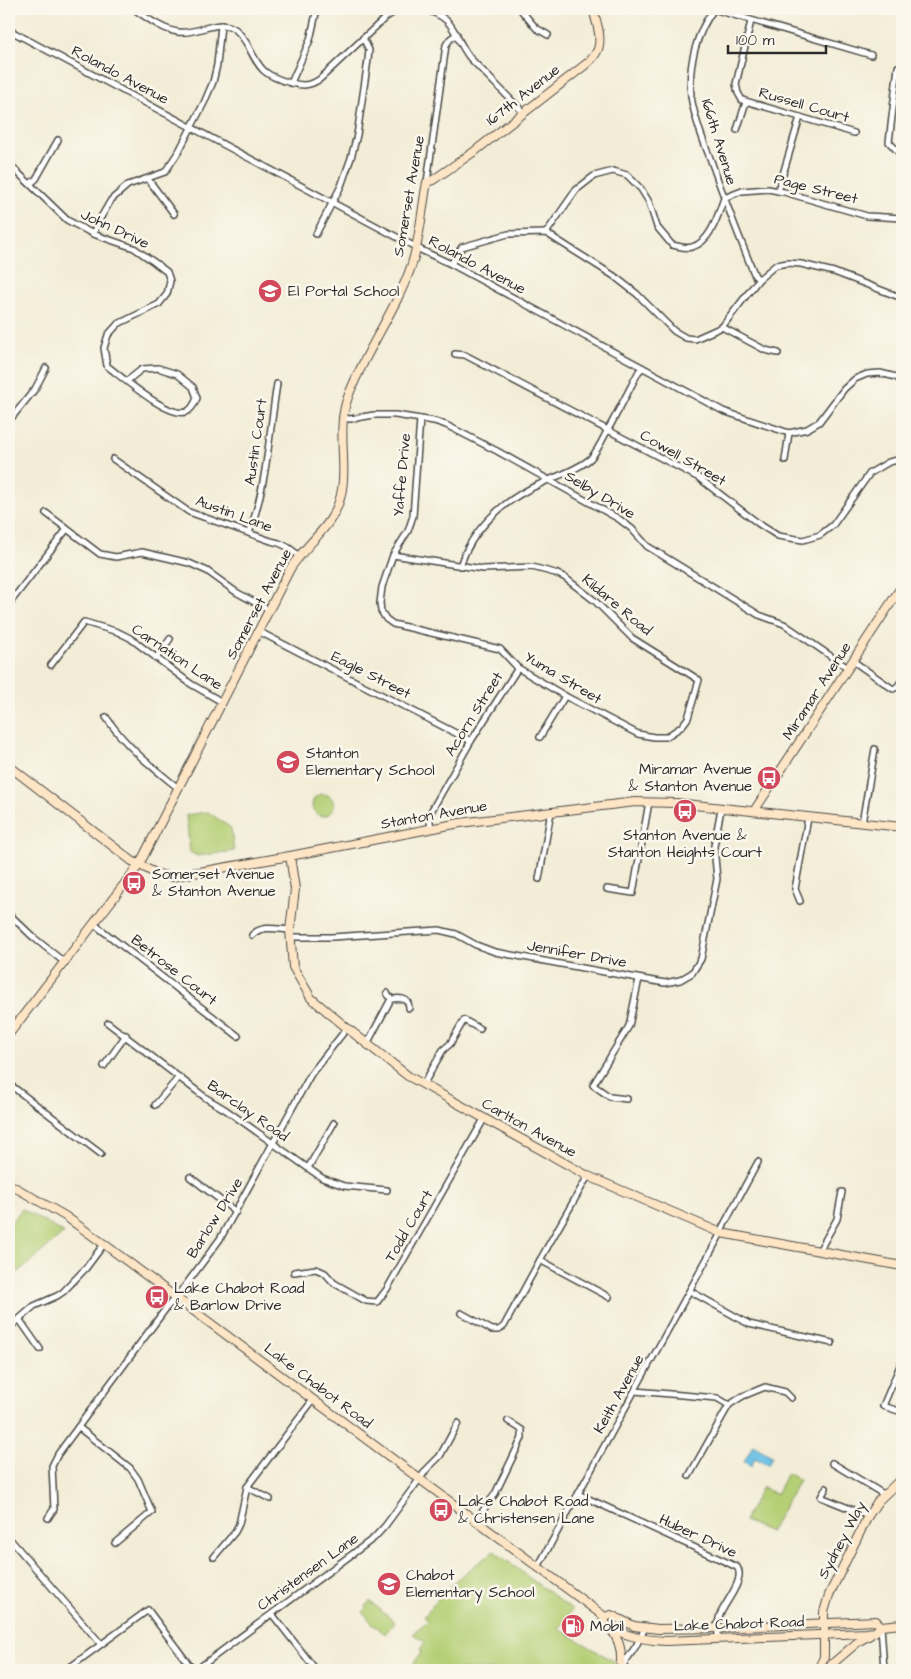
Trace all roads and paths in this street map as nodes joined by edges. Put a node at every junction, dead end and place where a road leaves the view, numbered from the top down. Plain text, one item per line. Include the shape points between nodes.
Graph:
1 (134, 9) edge
2 (317, 9) edge
3 (399, 9) edge
4 (423, 9) edge
5 (520, 9) edge
6 (592, 9) edge
7 (704, 9) edge
8 (713, 9) edge
9 (752, 21) junction
10 (221, 25) junction
11 (9, 30) edge
12 (457, 34) junction
13 (548, 35) dead end
14 (363, 38) junction
15 (871, 55) dead end
16 (898, 67) dead end
17 (291, 83) junction
18 (746, 102) junction
19 (523, 112) junction
20 (800, 117) junction
21 (192, 127) junction
22 (737, 130) dead end
23 (854, 133) dead end
24 (58, 140) dead end
25 (902, 156) edge
26 (9, 164) edge
27 (148, 179) junction
28 (427, 182) junction
29 (30, 184) junction
30 (778, 191) junction
31 (724, 198) junction
32 (333, 203) junction
33 (174, 214) dead end
34 (902, 218) edge
35 (546, 233) junction
36 (93, 234) junction
37 (316, 234) dead end
38 (416, 247) junction
39 (451, 264) junction
40 (759, 279) junction
41 (902, 298) edge
42 (722, 328) junction
43 (778, 353) dead end
44 (455, 354) dead end
45 (46, 368) dead end
46 (643, 368) junction
47 (126, 381) junction
48 (902, 382) edge
49 (277, 384) dead end
50 (9, 410) edge
51 (14, 414) junction
52 (342, 418) junction
53 (420, 419) junction
54 (9, 421) edge
55 (608, 430) junction
56 (789, 433) junction
57 (113, 460) dead end
58 (785, 460) dead end
59 (902, 460) edge
60 (549, 480) junction
61 (46, 513) dead end
62 (67, 529) junction
63 (249, 533) junction
64 (393, 555) junction
65 (299, 556) junction
66 (460, 566) junction
67 (902, 586) edge
68 (382, 587) joint
69 (9, 604) edge
70 (269, 610) junction
71 (258, 631) junction
72 (170, 639) dead end
73 (156, 658) junction
74 (853, 660) junction
75 (51, 665) dead end
76 (518, 668) junction
77 (848, 668) junction
78 (699, 680) joint
79 (902, 680) edge
80 (565, 696) junction
81 (222, 702) junction
82 (106, 717) dead end
83 (540, 737) dead end
84 (471, 741) junction
85 (875, 749) dead end
86 (9, 766) edge
87 (178, 788) junction
88 (649, 802) junction
89 (721, 809) junction
90 (551, 812) junction
91 (754, 812) junction
92 (808, 818) junction
93 (862, 823) junction
94 (902, 827) edge
95 (431, 828) junction
96 (290, 856) junction
97 (139, 865) junction
98 (539, 879) dead end
99 (607, 889) dead end
100 (800, 901) dead end
101 (9, 914) edge
102 (94, 924) junction
103 (290, 934) junction
104 (252, 935) dead end
105 (64, 962) junction
106 (638, 978) junction
107 (409, 1008) dead end
108 (108, 1023) dead end
109 (347, 1028) junction
110 (480, 1029) dead end
111 (10, 1031) edge
112 (126, 1035) junction
113 (238, 1036) dead end
114 (367, 1044) junction
115 (104, 1066) dead end
116 (179, 1077) junction
117 (9, 1084) edge
118 (424, 1085) junction
119 (627, 1099) dead end
120 (155, 1105) dead end
121 (484, 1119) junction
122 (334, 1123) dead end
123 (273, 1143) junction
124 (101, 1154) dead end
125 (758, 1162) dead end
126 (308, 1168) junction
127 (588, 1176) junction
128 (190, 1177) dead end
129 (9, 1185) edge
130 (387, 1190) dead end
131 (842, 1192) dead end
132 (236, 1212) junction
133 (721, 1233) junction
134 (104, 1244) junction
135 (819, 1251) junction
136 (540, 1260) junction
137 (902, 1266) edge
138 (294, 1272) dead end
139 (690, 1291) junction
140 (176, 1297) junction
141 (609, 1298) dead end
142 (461, 1313) dead end
143 (19, 1319) junction
144 (9, 1328) edge
145 (832, 1344) dead end
146 (40, 1349) dead end
147 (902, 1361) edge
148 (635, 1391) junction
149 (791, 1398) dead end
150 (313, 1400) junction
151 (729, 1405) junction
152 (902, 1412) edge
153 (508, 1421) dead end
154 (458, 1423) dead end
155 (78, 1427) junction
156 (832, 1463) dead end
157 (690, 1476) dead end
158 (902, 1478) edge
159 (420, 1479) junction
160 (247, 1487) junction
161 (826, 1488) dead end
162 (578, 1494) junction
163 (884, 1495) junction
164 (270, 1499) dead end
165 (868, 1516) junction
166 (48, 1518) dead end
167 (476, 1520) junction
168 (9, 1538) edge
169 (115, 1543) dead end
170 (214, 1557) dead end
171 (538, 1567) junction
172 (272, 1614) junction
173 (605, 1617) junction
174 (824, 1623) junction
175 (902, 1624) edge
176 (608, 1626) junction
177 (645, 1628) junction
178 (718, 1628) junction
179 (878, 1629) junction
180 (824, 1635) junction
181 (640, 1638) junction
182 (718, 1639) junction
183 (101, 1644) junction
184 (205, 1664) junction
185 (63, 1670) edge
186 (195, 1670) edge
187 (209, 1670) edge
188 (316, 1670) edge
189 (620, 1670) edge
190 (818, 1670) edge
191 (824, 1670) edge
192 (884, 1670) edge

1 - 10 street via 166,29 177,32
2 - 17 street via 310,40
3 - 14 street
4 - 12 street via 446,19
5 - 13 street via 536,28
6 - 19 street, 167th Avenue via 598,26 597,53
7 - 8 street
8 - 9 street
8 - 31 street, 166th Avenue via 701,30 692,65 691,94 695,116
9 - 15 street
9 - 18 street via 736,84 738,93
10 - 17 street via 238,31 266,73
10 - 21 street via 214,76
11 - 21 street, Rolando Avenue
12 - 19 street via 464,51
12 - 28 street, Somerset Avenue via 446,45
14 - 17 street via 313,84
14 - 32 street via 369,50 357,135 344,180
16 - 25 street via 889,142
18 - 20 street, Russell Court
18 - 22 street, Russell Court
19 - 28 street, 167th Avenue via 474,151
20 - 23 street, Russell Court
20 - 30 street
21 - 27 street via 167,170
21 - 32 street, Rolando Avenue
24 - 29 street
26 - 29 street, John Drive
27 - 33 street
27 - 36 street via 128,185 112,200
28 - 38 street, Somerset Avenue
29 - 36 street, John Drive via 67,220
30 - 31 street, Page Street via 752,189
30 - 34 street, Page Street via 867,216
31 - 35 street via 705,240 691,248 672,245 657,227 641,189 627,175 613,171 594,176 576,190
31 - 40 street, 166th Avenue
32 - 37 street
32 - 38 street, Rolando Avenue
35 - 39 street via 508,234 462,247
35 - 42 street via 614,276 679,335 695,339
36 - 47 street, John Drive via 134,248 167,272 170,281 167,294 159,304 118,324 108,335 104,348 107,366
38 - 39 street, Rolando Avenue
38 - 52 street, Somerset Avenue via 407,277 351,389
39 - 46 street, Rolando Avenue
40 - 41 street via 776,265 801,264 834,272
40 - 42 street
42 - 43 street via 765,350
44 - 55 street, Cowell Street via 465,355
45 - 51 street via 35,389
46 - 55 street via 638,371
46 - 56 street, Rolando Avenue via 723,411
47 - 47 street, John Drive via 178,413 193,407 197,398 193,387 176,374 158,368 142,369
48 - 56 street via 880,373 855,379 819,422
49 - 63 street, Austin Court via 263,484
50 - 51 street
51 - 54 street
52 - 53 street, Selby Drive via 384,414
52 - 65 street, Somerset Avenue via 343,473 339,502 330,520
53 - 60 street, Selby Drive via 446,425
53 - 64 street, Yaffe Drive via 413,516 408,532
55 - 59 street, Cowell Street via 699,478 778,536 803,540 820,535 833,525 870,473 889,462
55 - 60 street via 590,459
56 - 58 street
57 - 63 street, Austin Lane via 190,512
60 - 66 street via 498,510 476,535
60 - 77 street, Selby Drive via 626,523 647,546 759,615 784,624
61 - 62 street
62 - 69 street
62 - 70 street via 105,556 142,552 189,562
63 - 65 street, Austin Lane via 283,544
64 - 66 street, Kildare Road
64 - 68 street, Yaffe Drive
65 - 70 street, Somerset Avenue
66 - 78 street, Kildare Road via 483,569 532,567 564,577 596,601 632,638
67 - 74 street, Miramar Avenue
68 - 76 street, Yuma Street via 381,611 393,624 500,650
70 - 71 street, Somerset Avenue
71 - 81 street, Somerset Avenue
71 - 84 street, Eagle Street
72 - 73 street
73 - 75 street, Carnation Lane via 125,635 84,622
73 - 81 street, Carnation Lane
74 - 77 street, Miramar Avenue
74 - 79 street via 893,689
76 - 80 street, Yuma Street
76 - 84 street, Acorn Street
77 - 91 street, Miramar Avenue
78 - 80 street, Yuma Street via 688,718 666,737 638,734
80 - 83 street
81 - 87 street, Somerset Avenue
82 - 87 street via 128,746
84 - 95 street, Acorn Street via 429,815
85 - 93 street
86 - 97 street, Stanton Avenue
87 - 97 street, Somerset Avenue
88 - 89 street, Stanton Avenue
88 - 90 street, Stanton Avenue
88 - 99 street via 633,893
89 - 91 street, Stanton Avenue
89 - 106 street, Jennifer Drive via 714,846 717,879 699,964 688,976 676,982
90 - 95 street, Stanton Avenue
90 - 98 street
91 - 92 street, Stanton Avenue
92 - 93 street, Stanton Avenue
92 - 100 street via 795,889
93 - 94 street, Stanton Avenue
95 - 96 street, Stanton Avenue
96 - 97 street, Stanton Avenue via 171,877
96 - 103 street, Carlton Avenue via 295,889
97 - 102 street, Somerset Avenue
101 - 105 street
102 - 105 street, Somerset Avenue
102 - 113 street, Betrose Court
103 - 104 street, Jennifer Drive via 265,928
103 - 106 street, Jennifer Drive via 332,937 438,930 456,934 495,952
103 - 109 street, Carlton Avenue via 293,967 311,998
105 - 111 street, Somerset Avenue
106 - 119 street via 629,1026 593,1085 610,1097
107 - 114 street via 406,1000 389,996
108 - 112 street, Barclay Road
109 - 114 street, Carlton Avenue
109 - 123 street, Barlow Drive via 311,1074
110 - 118 street via 464,1020
112 - 115 street
112 - 116 street, Barclay Road
114 - 118 street, Carlton Avenue
116 - 120 street
116 - 123 street, Barclay Road
117 - 124 street
118 - 121 street, Carlton Avenue
121 - 127 street, Carlton Avenue
121 - 138 street, Todd Court via 377,1302 366,1301 316,1269
122 - 126 street
123 - 126 street, Barclay Road
123 - 132 street, Barlow Drive
125 - 133 street, Keith Avenue
126 - 130 street, Barclay Road via 322,1178 344,1186
127 - 133 street, Carlton Avenue
127 - 136 street
128 - 132 street
129 - 134 street, Lake Chabot Road via 65,1216
131 - 135 street via 838,1219
132 - 140 street, Barlow Drive
133 - 135 street, Carlton Avenue
133 - 139 street, Keith Avenue
134 - 140 street, Lake Chabot Road
134 - 143 street via 62,1292 34,1306
135 - 137 street, Carlton Avenue
136 - 141 street
136 - 142 street via 499,1330 492,1330
139 - 145 street via 749,1324
139 - 148 street, Keith Avenue
140 - 150 street, Lake Chabot Road
140 - 155 street, Barlow Drive
143 - 144 street
143 - 146 street
147 - 152 street via 883,1406
148 - 151 street via 705,1396
148 - 162 street, Keith Avenue
149 - 151 street via 785,1392 765,1387
150 - 159 street, Lake Chabot Road
150 - 160 street
151 - 157 street
153 - 167 street via 522,1430 522,1438 495,1494
154 - 159 street, Christensen Lane via 440,1456
155 - 166 street, Barlow Drive via 52,1466 54,1509
155 - 169 street via 130,1468 152,1512
156 - 163 street
158 - 163 street, Sydney Way
159 - 167 street, Lake Chabot Road
159 - 172 street, Christensen Lane via 374,1538
160 - 164 street
160 - 170 street via 239,1524
161 - 165 street via 821,1497
162 - 171 street, Keith Avenue
162 - 178 street, Huber Drive via 737,1567 740,1578 720,1614
163 - 165 street, Sydney Way
165 - 174 street, Sydney Way via 829,1595
167 - 171 street, Lake Chabot Road
168 - 183 street
171 - 173 street, Lake Chabot Road
172 - 184 street, Christensen Lane
172 - 188 street
173 - 176 street
173 - 177 street, Lake Chabot Road via 611,1615
174 - 178 street, Lake Chabot Road
174 - 179 street, Lake Chabot Road via 876,1621
174 - 180 street, Sydney Way
175 - 179 street, Lake Chabot Road
176 - 181 street, Lake Chabot Road
176 - 189 street via 620,1644
177 - 178 street, Lake Chabot Road
177 - 181 street
178 - 182 street, Huber Drive
179 - 180 street, Lake Chabot Road
179 - 191 street via 858,1641
179 - 192 street
180 - 182 street, Lake Chabot Road
180 - 190 street, Sydney Way via 824,1657
181 - 182 street, Lake Chabot Road via 666,1641
181 - 189 street
183 - 185 street
183 - 186 street via 148,1610
184 - 186 street, Christensen Lane
184 - 187 street

